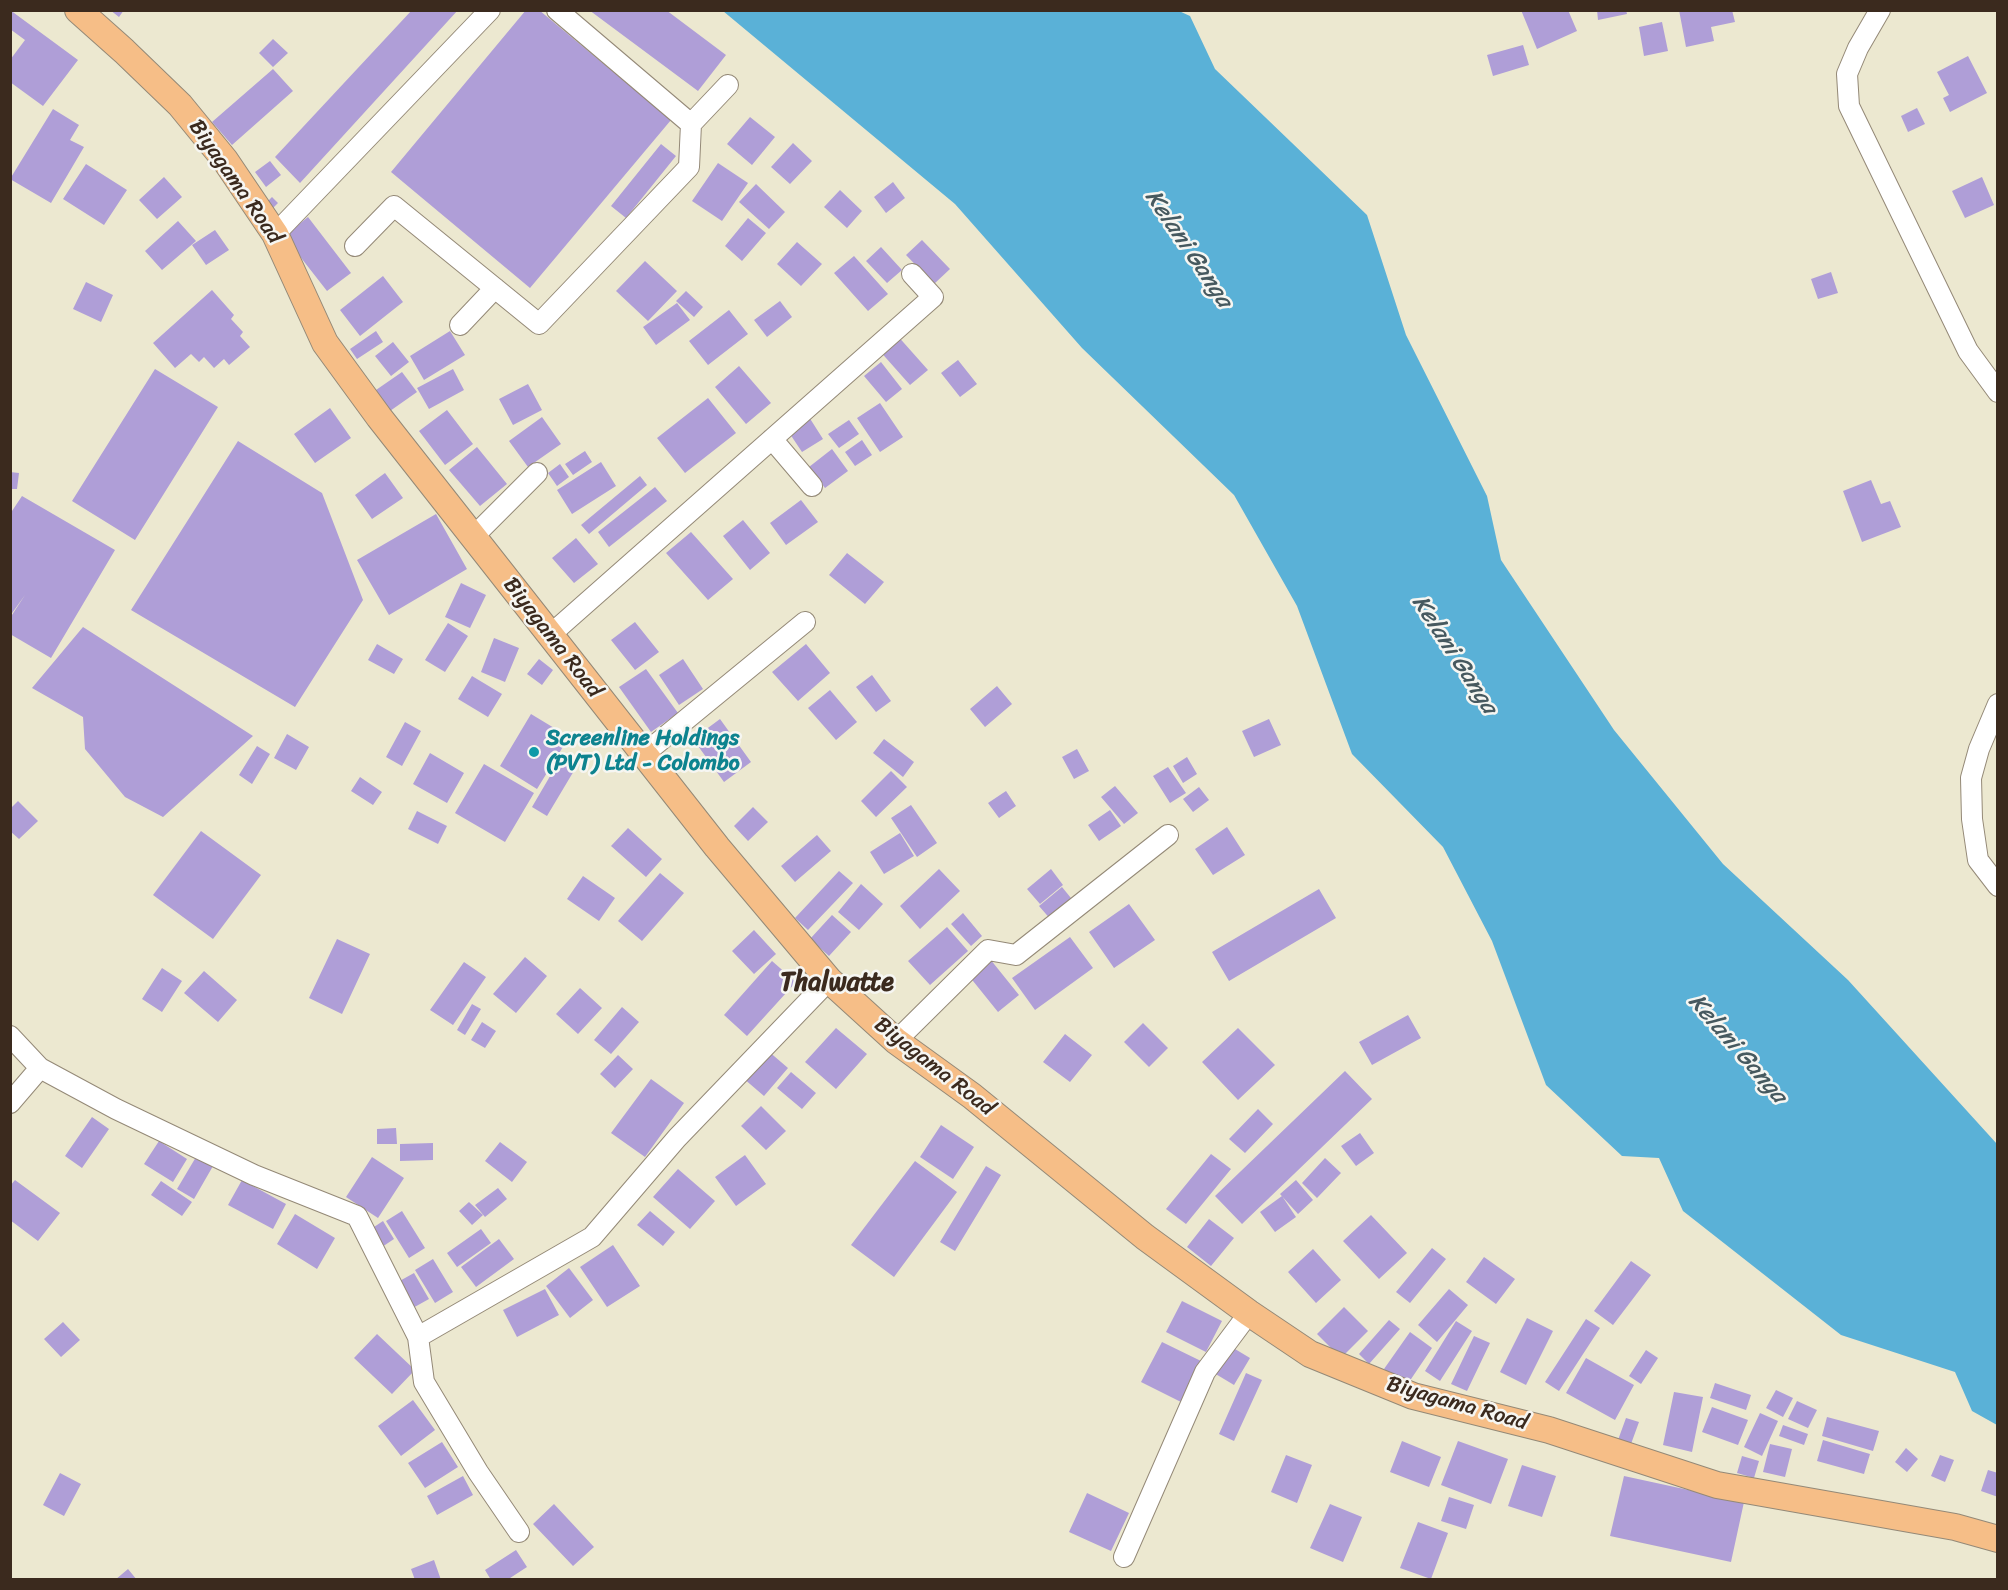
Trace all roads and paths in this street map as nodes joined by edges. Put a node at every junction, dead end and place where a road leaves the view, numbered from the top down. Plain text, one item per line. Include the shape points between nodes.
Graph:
1 (78, 10) edge
2 (490, 10) edge
3 (556, 10) edge
4 (1880, 10) edge
5 (728, 85) dead end
6 (691, 124) junction
7 (275, 234) junction
8 (355, 246) dead end
9 (912, 274) dead end
10 (495, 288) junction
11 (460, 325) dead end
12 (1998, 392) edge
13 (772, 439) junction
14 (537, 473) dead end
15 (812, 486) dead end
16 (473, 537) junction
17 (805, 622) dead end
18 (550, 635) junction
19 (1998, 704) edge
20 (644, 754) junction
21 (1168, 835) dead end
22 (1998, 886) edge
23 (829, 980) junction
24 (10, 1036) edge
25 (896, 1041) junction
26 (40, 1068) junction
27 (10, 1103) edge
28 (1249, 1313) junction
29 (418, 1337) junction
30 (519, 1532) dead end
31 (1998, 1539) edge
32 (1124, 1557) dead end

1 - 7 main road, Biyagama Road via 180,105 225,160
2 - 7 street
3 - 6 street
4 - 12 street via 1847,74 1850,106 1968,351
5 - 6 street
6 - 10 street via 689,167 539,324
7 - 16 main road, Biyagama Road via 326,343
8 - 10 street via 394,206
9 - 13 street via 933,297
10 - 11 street
13 - 15 street
13 - 18 street
14 - 16 street
16 - 18 main road, Biyagama Road
17 - 20 street
18 - 20 main road, Biyagama Road
19 - 22 street via 1971,778 1978,860
20 - 23 main road, Biyagama Road via 717,848
21 - 25 street via 1016,956 988,950
23 - 25 main road, Biyagama Road
23 - 29 street via 677,1138 592,1237
24 - 26 street
25 - 28 main road, Biyagama Road via 972,1096 1145,1237
26 - 27 street
26 - 29 street via 254,1175 357,1216
28 - 31 main road, Biyagama Road via 1310,1354 1413,1396 1549,1430 1717,1485 1955,1527
28 - 32 street via 1204,1372
29 - 30 street via 424,1382

